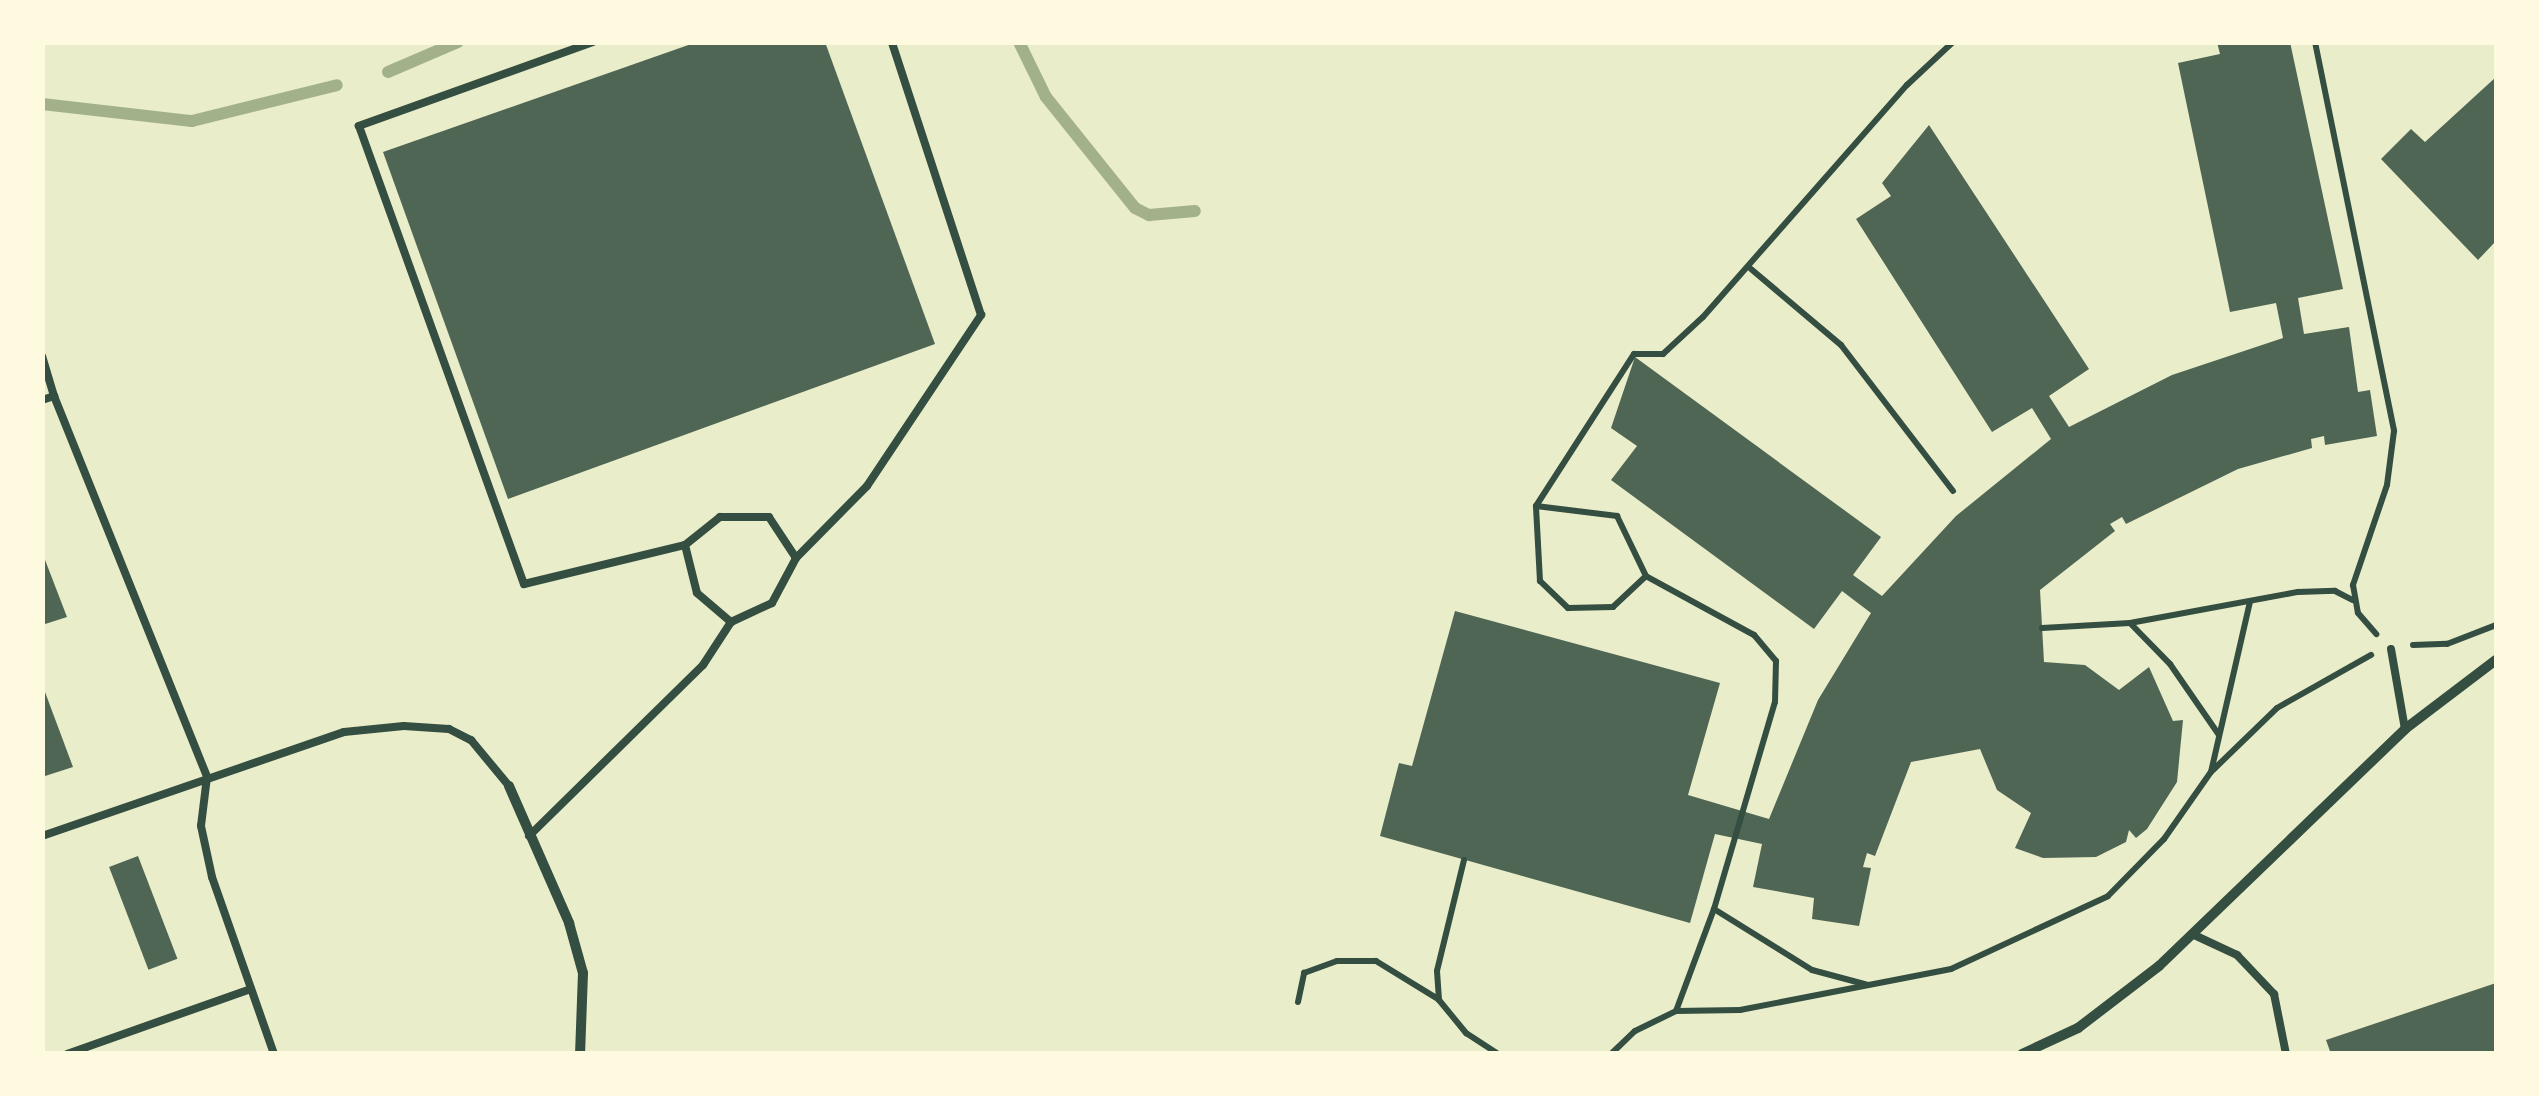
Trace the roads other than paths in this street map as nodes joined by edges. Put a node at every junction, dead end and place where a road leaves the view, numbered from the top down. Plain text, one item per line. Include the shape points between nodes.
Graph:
1 (593, 42) edge
2 (892, 42) edge
3 (42, 356) edge
4 (54, 396) junction
5 (42, 400) edge
6 (686, 545) junction
7 (796, 558) junction
8 (730, 622) junction
9 (2391, 649) road end
10 (2496, 660) edge
11 (2404, 729) junction
12 (206, 777) junction
13 (509, 786) joint
14 (42, 836) edge
15 (529, 836) junction
16 (2192, 934) junction
17 (252, 989) junction
18 (67, 1054) edge
19 (274, 1054) edge
20 (580, 1054) edge
21 (2022, 1054) edge
22 (2286, 1054) edge

1 - 6 lane via 360,126 524,584
2 - 7 lane via 982,315 867,486
3 - 4 lane
4 - 5 lane
4 - 12 lane
6 - 7 lane via 720,517 769,517
6 - 8 lane via 697,594
7 - 8 lane via 772,603
8 - 15 lane via 703,665
9 - 11 lane
10 - 11 street
11 - 16 street
12 - 13 lane via 344,732 423,726 471,740
12 - 14 lane
12 - 17 lane via 201,826 212,878
13 - 15 street
15 - 20 street via 569,922 583,973
16 - 21 street via 2078,1028
16 - 22 lane via 2237,955 2274,994
17 - 18 lane
17 - 19 lane

